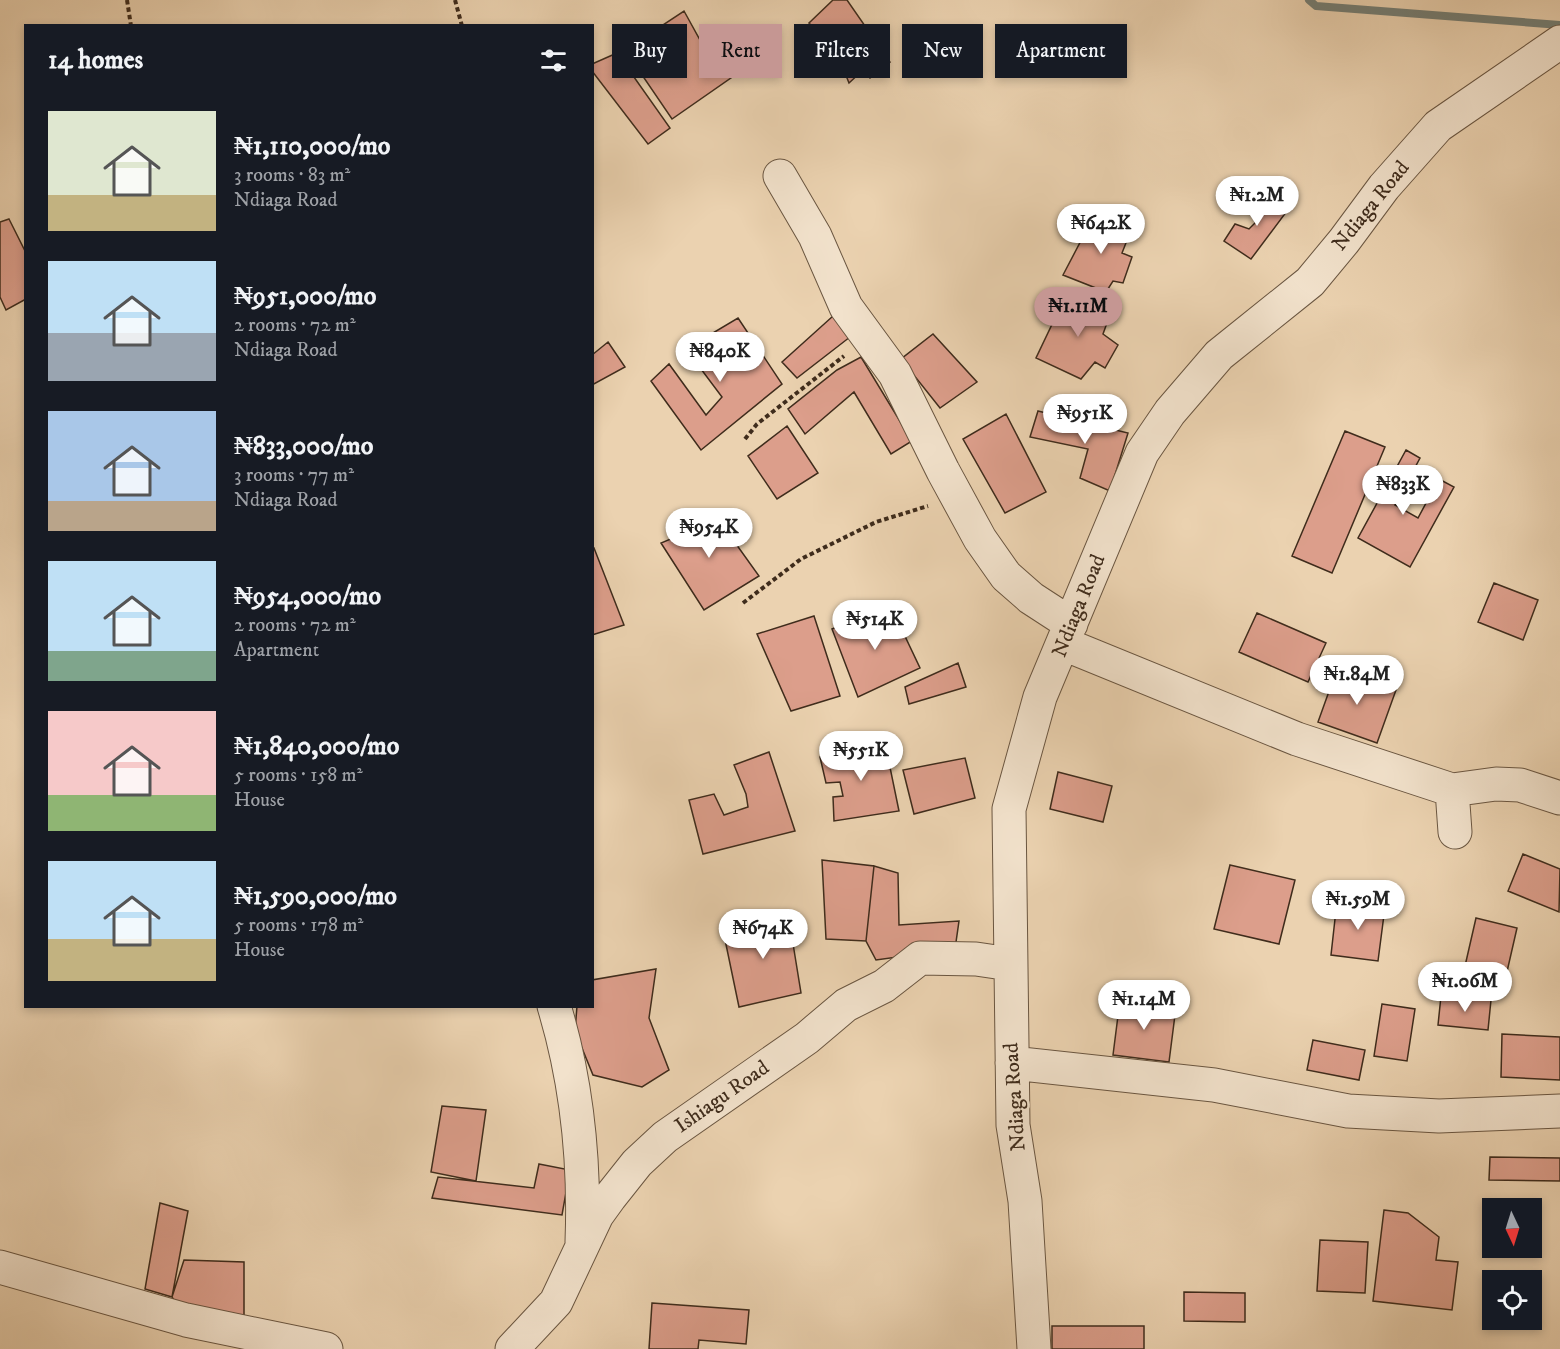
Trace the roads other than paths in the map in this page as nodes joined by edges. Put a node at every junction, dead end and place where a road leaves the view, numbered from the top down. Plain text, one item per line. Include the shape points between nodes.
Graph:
1 (1560, 42) edge
2 (780, 176) dead end
3 (1067, 634) junction
4 (1452, 790) junction
5 (1560, 798) edge
6 (1455, 832) dead end
7 (1010, 964) junction
8 (555, 1008) edge
9 (1012, 1063) junction
10 (1560, 1111) edge
11 (582, 1247) junction
12 (0, 1267) edge
13 (326, 1349) edge
14 (512, 1349) edge
15 (1034, 1349) edge

1 - 3 street, Ndiaga Road via 1438,126 1384,187 1310,282 1219,355 1170,412 1142,453
2 - 3 street via 815,236 837,290 895,374 980,539 1006,576
3 - 4 street via 1297,739
3 - 7 street, Ndiaga Road via 1040,698 1009,808
4 - 5 street via 1520,785
4 - 6 street
7 - 9 street, Ndiaga Road
7 - 11 street, Ishiagu Road via 976,958 920,958 884,986 846,1005 807,1038 665,1137 610,1197
8 - 11 street via 569,1054 579,1135
9 - 10 street via 1214,1085 1348,1110 1438,1116
9 - 15 street, Ndiaga Road via 1013,1125 1025,1201
11 - 14 street, Ishiagu Road via 556,1302
12 - 13 street via 186,1320

